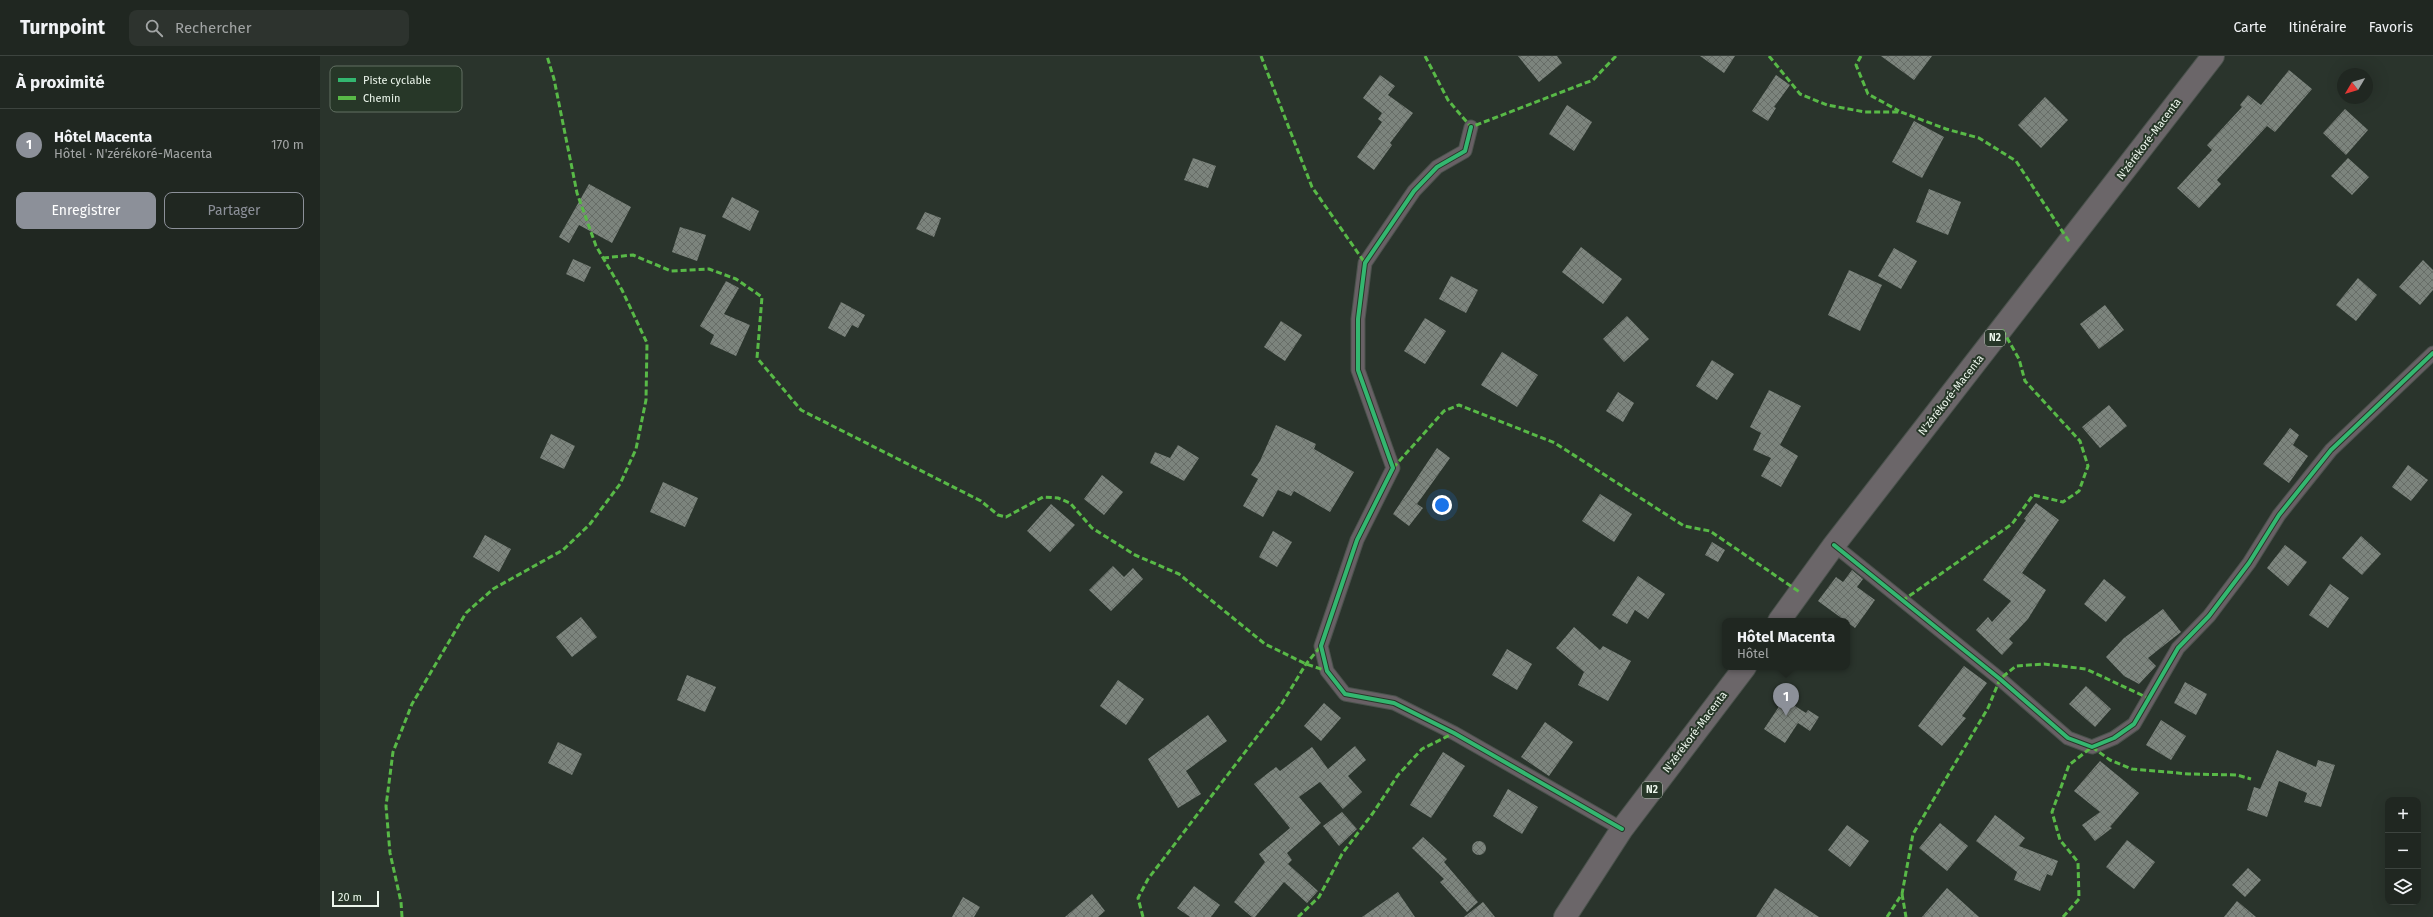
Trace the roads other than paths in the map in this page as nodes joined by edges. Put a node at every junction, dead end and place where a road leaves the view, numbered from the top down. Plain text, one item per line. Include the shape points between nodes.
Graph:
1 (2212, 56) edge
2 (1471, 127) dead end
3 (2433, 353) edge
4 (1834, 545) junction
5 (1781, 618) edge
6 (1743, 670) edge
7 (1622, 829) junction
8 (1565, 917) edge

1 - 4 highway, N'zérékoré-Macenta / N2
2 - 7 street via 1465,151 1437,167 1414,191 1365,263 1358,319 1358,370 1393,468 1357,540 1321,646 1327,671 1345,694 1394,703 1454,733
3 - 4 street via 2331,450 2279,515 2249,564 2213,610 2178,648 2134,724 2114,738 2092,747 2068,738 2000,679
4 - 5 highway, N'zérékoré-Macenta / N2
6 - 7 highway, N'zérékoré-Macenta / N2
7 - 8 highway, N'zérékoré-Macenta / N2

